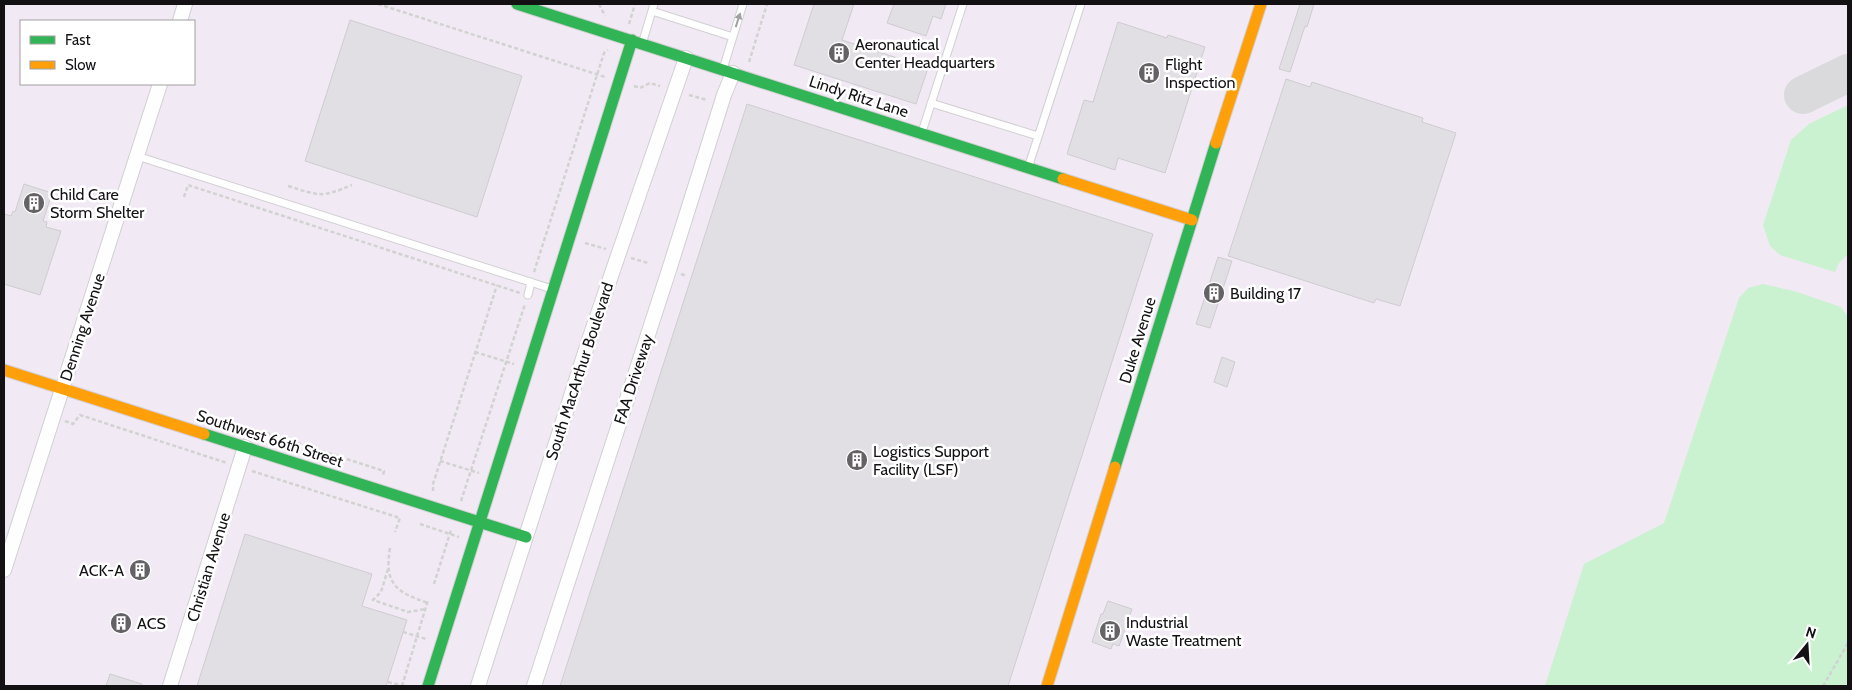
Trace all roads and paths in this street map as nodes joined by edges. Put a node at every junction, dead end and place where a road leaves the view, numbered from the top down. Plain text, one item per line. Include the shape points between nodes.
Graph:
1 (186, 4) edge
2 (378, 4) edge
3 (517, 4) edge
4 (599, 4) edge
5 (635, 4) edge
6 (744, 4) edge
7 (767, 4) edge
8 (963, 4) edge
9 (1081, 4) edge
10 (1261, 4) edge
11 (653, 8) edge
12 (180, 20) edge
13 (608, 22) dead end
14 (733, 37) junction
15 (640, 39) junction
16 (604, 53) dead end
17 (686, 58) junction
18 (747, 67) dead end
19 (728, 71) junction
20 (598, 74) junction
21 (160, 85) edge
22 (632, 86) dead end
23 (660, 86) dead end
24 (688, 95) dead end
25 (707, 100) dead end
26 (931, 103) junction
27 (922, 133) junction
28 (1038, 136) junction
29 (137, 156) junction
30 (1028, 168) junction
31 (352, 185) dead end
32 (288, 186) dead end
33 (184, 197) dead end
34 (1192, 220) junction
35 (581, 241) dead end
36 (608, 250) dead end
37 (631, 258) dead end
38 (648, 263) dead end
39 (537, 264) junction
40 (540, 268) dead end
41 (534, 272) dead end
42 (532, 282) junction
43 (497, 285) junction
44 (553, 289) junction
45 (528, 295) junction
46 (475, 352) junction
47 (506, 362) junction
48 (519, 366) dead end
49 (4, 370) edge
50 (62, 389) junction
51 (61, 420) dead end
52 (260, 432) dead end
53 (245, 447) junction
54 (440, 461) junction
55 (229, 463) dead end
56 (248, 470) dead end
57 (471, 470) junction
58 (389, 480) dead end
59 (436, 496) dead end
60 (456, 514) junction
61 (480, 522) junction
62 (420, 524) dead end
63 (395, 532) dead end
64 (450, 534) junction
65 (526, 536) junction
66 (463, 538) dead end
67 (390, 548) dead end
68 (6, 555) edge
69 (388, 569) junction
70 (4, 570) edge
71 (434, 584) dead end
72 (426, 608) junction
73 (403, 632) dead end
74 (417, 636) junction
75 (430, 641) dead end
76 (1848, 643) edge
77 (388, 682) dead end
78 (170, 686) edge
79 (403, 686) edge
80 (428, 686) edge
81 (478, 686) edge
82 (534, 686) edge
83 (1047, 686) edge
84 (1823, 686) edge

1 - 12 street
2 - 20 path
3 - 15 street, Lindy Ritz Lane
4 - 13 path
5 - 15 path via 627,28
14 -> 6 lane
7 - 18 path
8 - 26 lane
9 - 28 lane
10 - 34 street, Duke Avenue
11 - 14 lane
11 - 15 lane
14 - 19 lane
15 - 17 street, Lindy Ritz Lane
15 - 44 street
16 - 20 path
17 - 19 street, Lindy Ritz Lane
17 - 65 street, South MacArthur Boulevard
19 - 27 street, Lindy Ritz Lane
19 - 82 street, FAA Driveway via 724,95 666,279
20 - 39 path
21 - 29 street, Denning Avenue
22 - 23 path via 640,88 650,83
24 - 25 path
26 - 27 lane
26 - 28 lane
27 - 30 street, Lindy Ritz Lane
28 - 30 lane
29 - 42 lane
29 - 50 street, Denning Avenue
30 - 34 street, Lindy Ritz Lane
31 - 32 path via 324,195
33 - 43 path via 188,185
34 - 83 street, Duke Avenue
35 - 36 path
37 - 38 path
39 - 40 path
39 - 41 path
42 - 44 lane
42 - 45 lane
43 - 45 path
43 - 46 path
44 - 61 street
45 - 47 path
46 - 47 path
46 - 54 path
47 - 48 path
47 - 57 path
49 - 50 street, Southwest 66th Street
50 - 53 street, Southwest 66th Street
50 - 68 street, Denning Avenue
51 - 55 path via 72,424 80,415
52 - 58 path via 384,471 382,478
53 - 60 street, Southwest 66th Street
53 - 78 street, Christian Avenue
54 - 57 path
54 - 59 path via 432,488
56 - 63 path via 400,518
57 - 60 path
60 - 61 street, Southwest 66th Street
60 - 64 path
61 - 65 street, Southwest 66th Street
61 - 80 street
62 - 64 path
64 - 66 path
64 - 71 path
65 - 81 street, South MacArthur Boulevard
67 - 69 path
68 - 70 street, Denning Avenue
69 - 72 path via 394,585 407,596 428,602
69 - 72 path via 381,592 373,600 408,612
72 - 74 path
73 - 74 path
74 - 75 path
74 - 79 path
76 - 84 path
77 - 79 path

